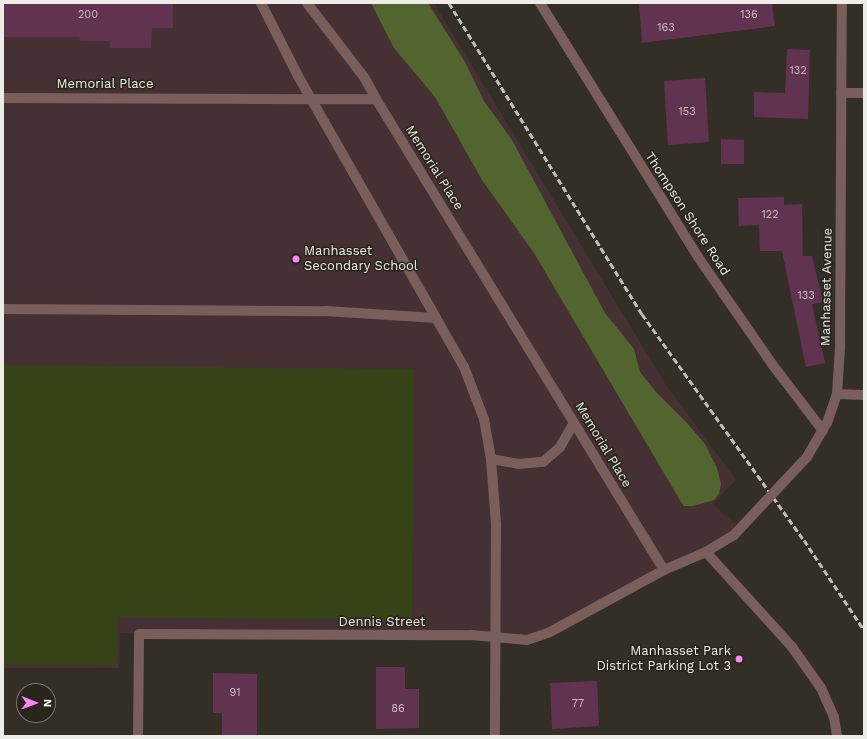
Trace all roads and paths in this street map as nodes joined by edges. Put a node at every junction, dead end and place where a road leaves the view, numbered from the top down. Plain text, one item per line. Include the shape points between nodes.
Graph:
1 (261, 3) edge
2 (307, 3) edge
3 (540, 3) edge
4 (842, 3) edge
5 (841, 93) junction
6 (864, 93) edge
7 (3, 98) edge
8 (311, 99) junction
9 (376, 100) junction
10 (3, 309) edge
11 (436, 318) junction
12 (837, 394) junction
13 (864, 395) edge
14 (574, 423) junction
15 (823, 431) junction
16 (491, 459) junction
17 (706, 552) junction
18 (664, 570) junction
19 (496, 638) junction
20 (138, 736) edge
21 (495, 736) edge
22 (837, 736) edge

1 - 8 street
2 - 9 street via 364,77
3 - 15 street, Thompson Shore Road via 698,257 772,364
4 - 5 street, Manhasset Avenue
5 - 6 street
5 - 12 street, Manhasset Avenue via 840,347
7 - 8 street, Memorial Place
8 - 9 street, Memorial Place
8 - 11 street
9 - 14 street, Memorial Place
10 - 11 street via 326,311
11 - 16 street via 464,367 484,419
12 - 13 street
12 - 15 street, Manhasset Avenue
14 - 16 street via 560,447 543,462 518,464
14 - 18 street, Memorial Place
15 - 17 street, Manhasset Avenue, bridge via 807,457 734,535
16 - 19 street via 496,524
17 - 18 street, Dennis Street
17 - 22 street via 792,647 821,688 834,717
18 - 19 street, Dennis Street via 550,632 527,640
19 - 20 street, Dennis Street via 463,635 138,634
19 - 21 street

